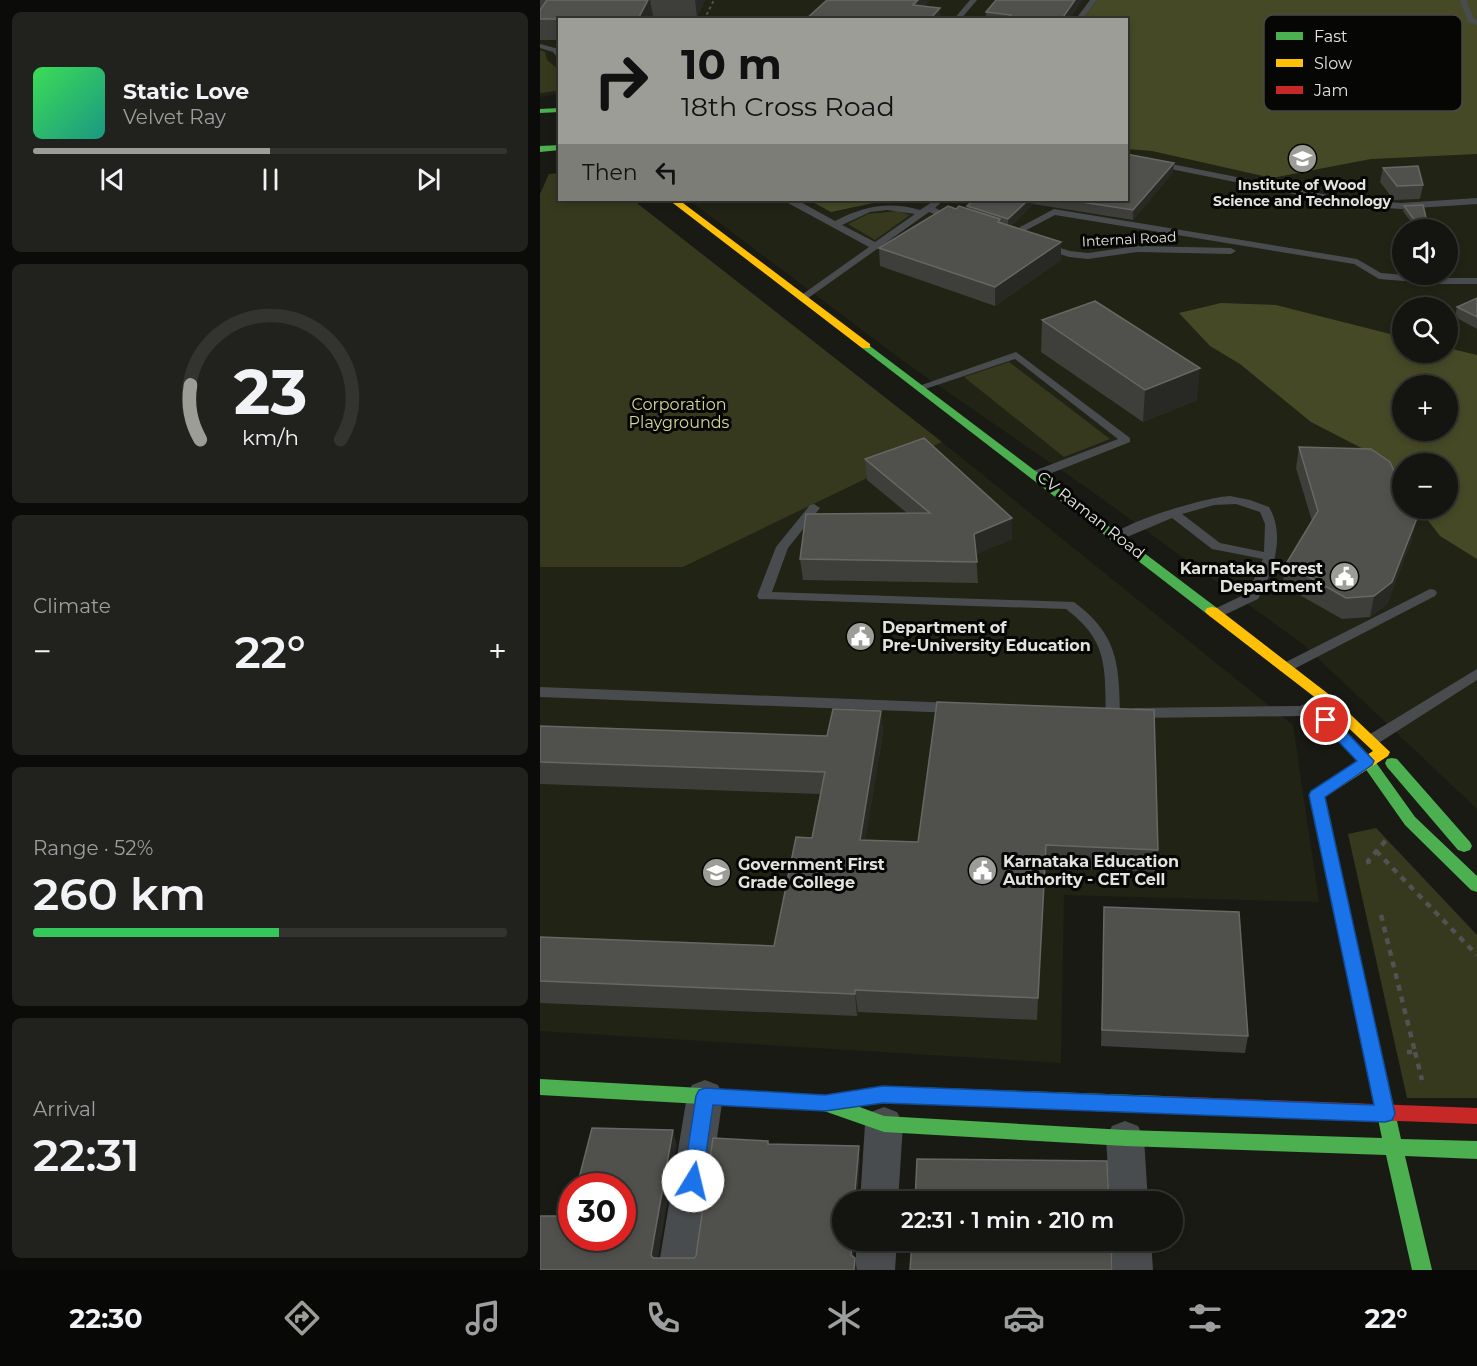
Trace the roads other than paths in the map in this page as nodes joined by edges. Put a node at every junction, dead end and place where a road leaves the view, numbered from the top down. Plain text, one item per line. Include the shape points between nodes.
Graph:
1 (974, 0) edge
2 (1094, 0) edge
3 (1463, 0) edge
4 (958, 18) edge
5 (1080, 18) edge
6 (1477, 23) edge
7 (540, 46) edge
8 (558, 55) edge
9 (558, 147) edge
10 (540, 149) edge
11 (1128, 157) edge
12 (657, 201) edge
13 (675, 201) edge
14 (792, 201) edge
15 (939, 201) edge
16 (1477, 201) edge
17 (925, 211) junction
18 (969, 222) edge
19 (836, 224) junction
20 (875, 246) junction
21 (1232, 251) dead end
22 (1477, 281) edge
23 (804, 298) junction
24 (921, 387) junction
25 (1035, 475) junction
26 (814, 508) dead end
27 (1174, 514) junction
28 (1116, 537) junction
29 (1270, 557) junction
30 (1131, 567) dead end
31 (1430, 593) dead end
32 (1215, 614) junction
33 (1215, 631) dead end
34 (1285, 668) junction
35 (1477, 674) edge
36 (540, 692) edge
37 (971, 708) edge
38 (1317, 710) joint
39 (1372, 740) junction
40 (1383, 752) junction
41 (1363, 758) junction
42 (1477, 859) edge
43 (1477, 886) edge
44 (540, 1087) edge
45 (705, 1096) junction
46 (825, 1103) junction
47 (1385, 1114) junction
48 (1477, 1116) edge
49 (884, 1124) junction
50 (1125, 1138) junction
51 (1394, 1149) junction
52 (1477, 1150) edge
53 (880, 1191) edge
54 (1128, 1191) edge
55 (876, 1251) edge
56 (1132, 1251) edge
57 (678, 1270) edge
58 (875, 1270) edge
59 (1133, 1270) edge
60 (1422, 1270) edge

1 - 4 lane
2 - 5 lane
3 - 6 lane via 1471,20
7 - 8 lane
9 - 10 main road
11 - 16 lane via 1348,202 1401,206
12 - 30 main road, CV Raman Road
13 - 23 main road, CV Raman Road
14 - 19 lane
15 - 17 lane
17 - 18 lane
17 - 19 lane via 899,206 862,210
17 - 20 lane
19 - 20 lane
20 - 23 lane
21 - 22 lane, Internal Road via 1137,249 1088,256 1015,237 1054,212 1357,262 1379,276
23 - 24 main road, CV Raman Road
24 - 25 main road, CV Raman Road
24 - 25 lane via 1016,355 1126,440
25 - 28 main road, CV Raman Road
26 - 38 lane via 782,547 764,596 1069,605 1087,616 1112,661 1107,713
27 - 28 lane
27 - 29 lane via 1216,546
27 - 29 lane via 1224,500 1248,502 1265,510 1271,524
28 - 32 main road, CV Raman Road
29 - 32 lane via 1253,596
31 - 34 lane
32 - 34 main road, CV Raman Road
33 - 38 main road
34 - 39 main road, CV Raman Road
35 - 39 lane
36 - 37 lane
39 - 40 main road, CV Raman Road
40 - 41 main road
40 - 42 main road, CV Raman Road
41 - 43 main road via 1410,821
41 - 47 main road via 1317,795
44 - 45 main road
45 - 46 main road
45 - 57 street
46 - 47 main road via 883,1094
46 - 49 main road
47 - 48 main road
47 - 51 main road
49 - 50 main road
49 - 53 street
50 - 51 main road
50 - 54 street
51 - 52 main road
51 - 60 main road
55 - 58 street
56 - 59 street

